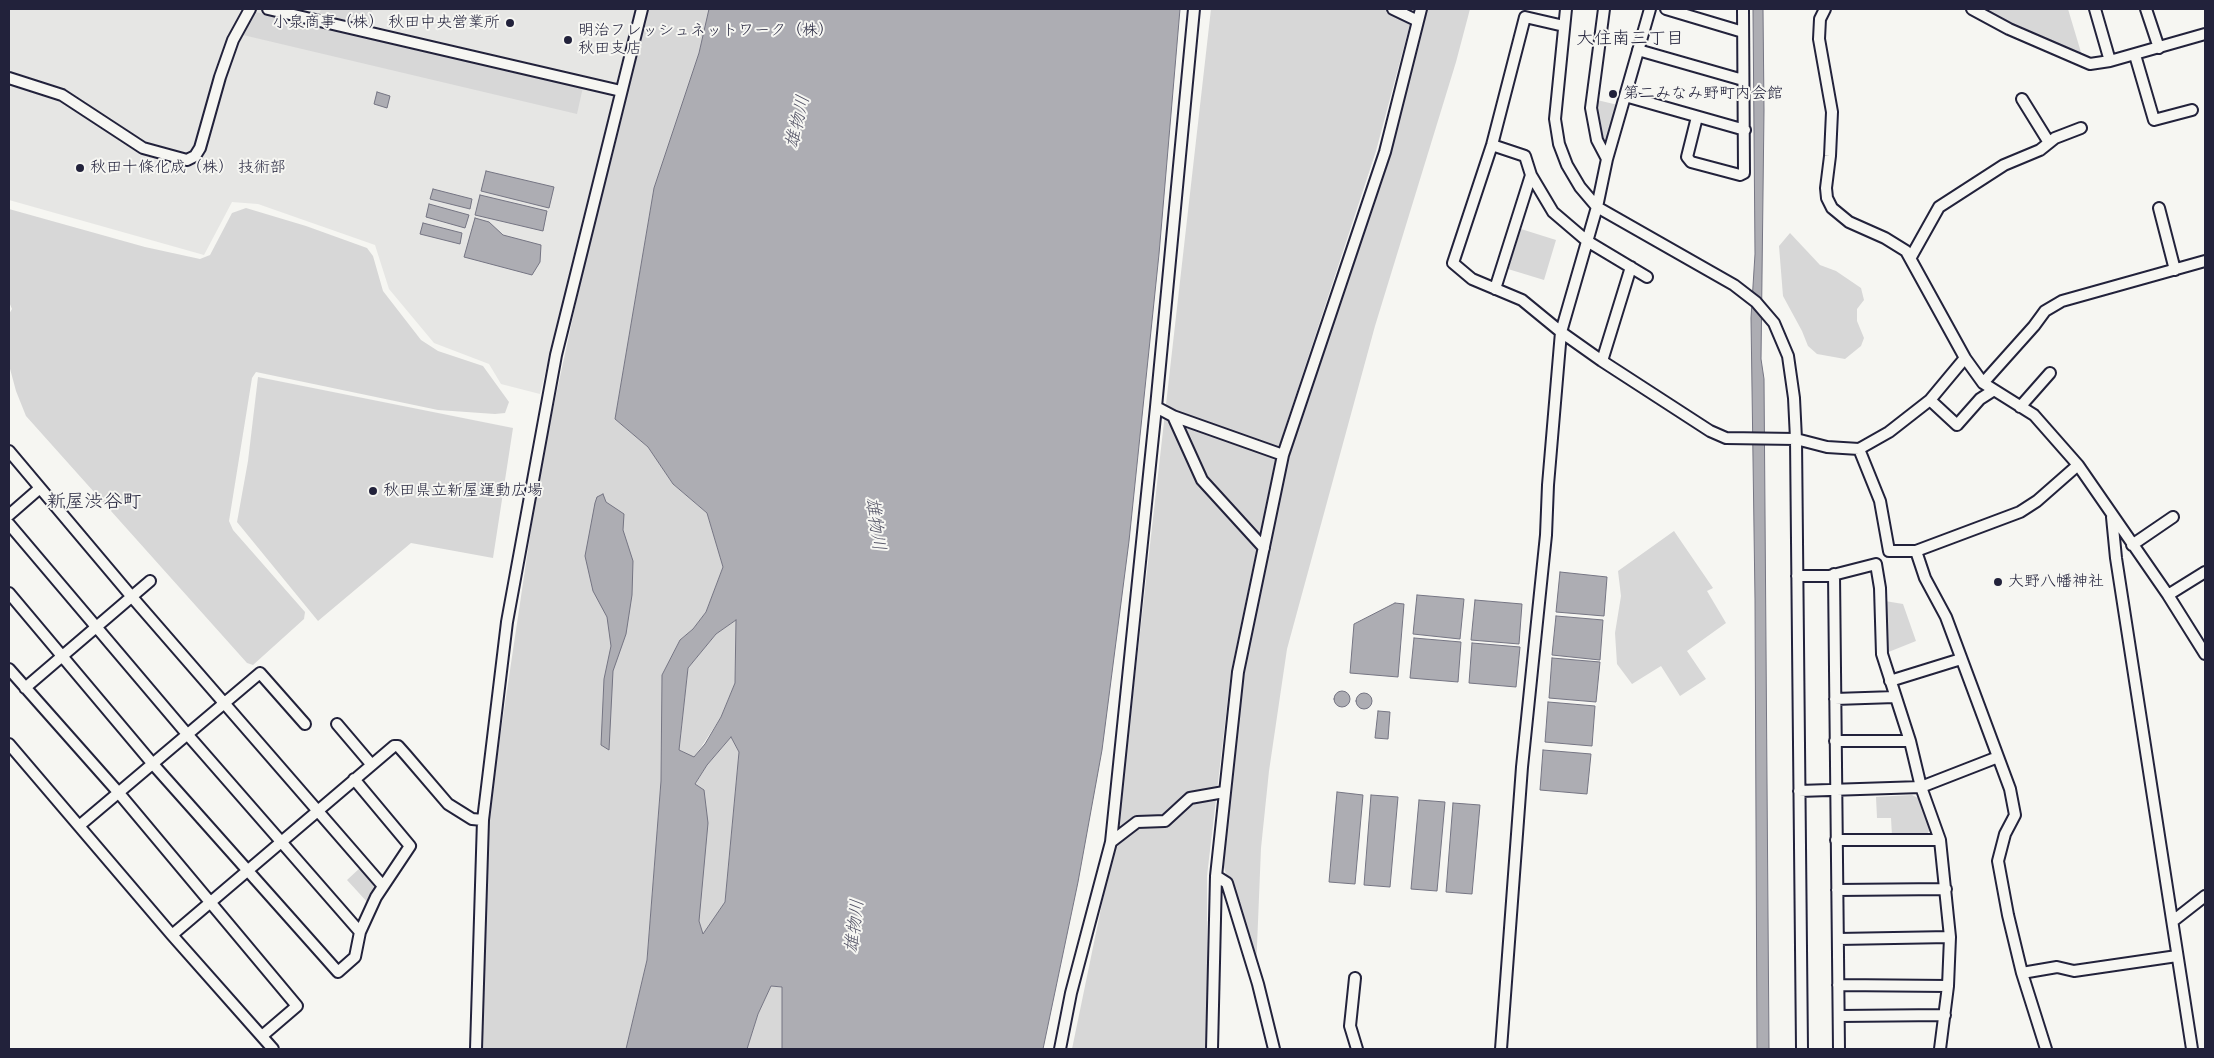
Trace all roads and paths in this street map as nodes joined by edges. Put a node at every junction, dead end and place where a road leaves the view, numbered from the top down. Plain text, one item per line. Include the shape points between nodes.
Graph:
1 (250, 9) edge
2 (268, 9) edge
3 (642, 9) edge
4 (1194, 9) edge
5 (1393, 9) edge
6 (1421, 9) edge
7 (1566, 9) edge
8 (1604, 9) edge
9 (1650, 9) edge
10 (1666, 9) edge
11 (1742, 9) edge
12 (1824, 9) edge
13 (1972, 9) edge
14 (2095, 9) edge
15 (2146, 9) edge
16 (1418, 21) junction
17 (1564, 26) junction
18 (1743, 32) junction
19 (2205, 34) edge
20 (2159, 48) junction
21 (1638, 50) junction
22 (2135, 55) junction
23 (2110, 61) junction
24 (9, 78) edge
25 (1743, 80) junction
26 (621, 90) junction
27 (1625, 96) junction
28 (2022, 98) dead end
29 (2192, 110) dead end
30 (1697, 117) junction
31 (2081, 128) dead end
32 (1745, 130) junction
33 (2048, 141) junction
34 (1492, 145) junction
35 (1608, 159) junction
36 (1531, 175) junction
37 (1597, 207) junction
38 (2159, 208) dead end
39 (1587, 241) junction
40 (1911, 257) junction
41 (2205, 261) edge
42 (1631, 267) junction
43 (2175, 270) junction
44 (1647, 277) dead end
45 (1495, 289) junction
46 (1561, 332) junction
47 (1965, 358) junction
48 (1602, 361) junction
49 (2050, 373) dead end
50 (1982, 383) junction
51 (1994, 390) junction
52 (1930, 400) junction
53 (2020, 406) junction
54 (1156, 407) junction
55 (1173, 416) junction
56 (1796, 439) junction
57 (1859, 449) junction
58 (9, 451) edge
59 (1283, 455) junction
60 (2078, 465) junction
61 (40, 488) junction
62 (9, 515) edge
63 (2112, 516) junction
64 (2173, 517) dead end
65 (9, 524) edge
66 (2132, 545) junction
67 (1264, 548) junction
68 (1916, 551) junction
69 (2205, 572) edge
70 (1834, 574) junction
71 (1796, 576) junction
72 (150, 582) dead end
73 (9, 593) edge
74 (2168, 595) junction
75 (132, 597) junction
76 (97, 628) junction
77 (2205, 654) edge
78 (62, 657) junction
79 (1961, 659) junction
80 (9, 669) edge
81 (1890, 681) junction
82 (25, 688) junction
83 (1894, 697) junction
84 (1835, 699) junction
85 (225, 702) junction
86 (305, 724) dead end
87 (337, 724) dead end
88 (187, 734) junction
89 (1835, 741) junction
90 (1910, 741) junction
91 (9, 744) edge
92 (1998, 756) junction
93 (152, 763) junction
94 (371, 764) junction
95 (354, 779) junction
96 (1921, 788) junction
97 (1836, 790) junction
98 (1799, 791) junction
99 (118, 792) junction
100 (1224, 792) junction
101 (318, 810) junction
102 (483, 820) junction
103 (79, 826) junction
104 (1836, 840) junction
105 (1940, 840) junction
106 (281, 842) junction
107 (1111, 842) junction
108 (249, 870) junction
109 (1216, 876) junction
110 (383, 886) junction
111 (1946, 889) junction
112 (1837, 890) junction
113 (2205, 896) edge
114 (209, 903) junction
115 (2173, 921) junction
116 (360, 932) junction
117 (172, 936) junction
118 (1950, 937) junction
119 (1838, 939) junction
120 (2177, 956) junction
121 (2022, 973) junction
122 (1355, 978) dead end
123 (1838, 985) junction
124 (1948, 986) junction
125 (1945, 1015) junction
126 (1839, 1016) junction
127 (262, 1036) junction
128 (273, 1049) edge
129 (476, 1049) edge
130 (1060, 1049) edge
131 (1212, 1049) edge
132 (1274, 1049) edge
133 (1356, 1049) edge
134 (1502, 1049) edge
135 (1802, 1049) edge
136 (1839, 1049) edge
137 (1940, 1049) edge
138 (2046, 1049) edge
139 (2192, 1049) edge

1 - 24 street via 233,40 220,76 200,148 187,160 143,148 62,95
2 - 26 street
3 - 26 street
4 - 54 street
5 - 16 street
6 - 16 street
7 - 17 street
8 - 35 street via 1591,108 1597,140
9 - 21 street
10 - 18 street
11 - 18 street
12 - 40 street via 1819,39 1832,112 1827,198 1832,208 1849,222 1901,246
13 - 23 street via 2090,64
14 - 23 street
15 - 20 street
16 - 59 street via 1385,152
17 - 34 street via 1525,17
17 - 37 street via 1555,120 1559,144 1580,187
18 - 25 street
19 - 20 street
20 - 22 street
21 - 25 street
21 - 27 street
22 - 23 street
22 - 29 street via 2154,120
25 - 32 street
26 - 102 street via 556,355 507,622
27 - 30 street
27 - 35 street
28 - 33 street
30 - 32 street
30 - 32 street via 1687,157 1691,162 1740,175 1744,173
31 - 33 street
33 - 40 street via 2040,150 2004,165 1939,207
34 - 36 street via 1525,156
34 - 45 street via 1453,263 1472,279
35 - 37 street
36 - 39 street via 1553,212
36 - 45 street
37 - 39 street
37 - 56 street via 1756,302 1774,324 1788,356
38 - 43 street
39 - 42 street
39 - 46 street
40 - 47 street
41 - 43 street
42 - 44 street
42 - 48 street
43 - 50 street via 2062,301 2045,310
45 - 46 street via 1522,300
46 - 48 street
46 - 134 street via 1546,535 1522,767
47 - 50 street
47 - 52 street
48 - 56 street via 1710,432 1726,438
49 - 53 street
50 - 51 street
51 - 52 street via 1980,399 1957,425
51 - 53 street
52 - 57 street via 1889,432
53 - 60 street via 2034,415
54 - 55 street
54 - 107 street
55 - 59 street
55 - 67 street via 1202,480
56 - 57 street via 1827,447
56 - 71 street
57 - 68 street via 1880,501 1889,551
58 - 61 street
59 - 67 street
60 - 63 street
60 - 68 street via 2020,512
61 - 62 street
61 - 75 street
63 - 66 street
63 - 115 street
64 - 66 street
65 - 76 street
66 - 74 street
67 - 100 street via 1238,672
68 - 79 street
69 - 74 street
70 - 71 street
70 - 81 street via 1876,564 1882,654
70 - 84 street
71 - 98 street
72 - 75 street
73 - 78 street
74 - 77 street
75 - 76 street
75 - 85 street
76 - 78 street
76 - 88 street
78 - 82 street
78 - 93 street
79 - 81 street
79 - 92 street
80 - 82 street
81 - 83 street
82 - 99 street
83 - 84 street
83 - 90 street
84 - 89 street
85 - 86 street via 260,673
85 - 88 street
85 - 101 street
87 - 94 street
88 - 93 street
88 - 106 street
89 - 90 street
89 - 97 street
90 - 96 street
91 - 103 street
92 - 96 street
92 - 121 street via 2015,815 2005,834 1998,861
93 - 99 street
93 - 108 street
94 - 95 street
94 - 102 street via 398,746 448,804 472,819
95 - 101 street
95 - 110 street via 410,846
96 - 97 street
96 - 105 street
97 - 98 street
97 - 104 street
98 - 135 street
99 - 103 street
99 - 114 street
100 - 107 street via 1190,798 1165,821 1137,822
100 - 109 street
101 - 106 street
101 - 110 street
102 - 129 street
103 - 117 street
104 - 105 street
104 - 112 street
105 - 111 street
106 - 108 street
106 - 116 street
107 - 130 street via 1071,993
108 - 114 street
108 - 116 street via 338,972 355,957
109 - 131 street
109 - 132 street via 1227,883
110 - 116 street
111 - 112 street
111 - 118 street
112 - 119 street
113 - 115 street
114 - 117 street
114 - 127 street via 297,1006
115 - 120 street
117 - 127 street
118 - 119 street
118 - 124 street
119 - 123 street
120 - 121 street via 2074,971 2057,967
120 - 139 street
121 - 138 street
122 - 133 street via 1350,1026
123 - 124 street
123 - 126 street
124 - 125 street
125 - 126 street
125 - 137 street
126 - 136 street
127 - 128 street

